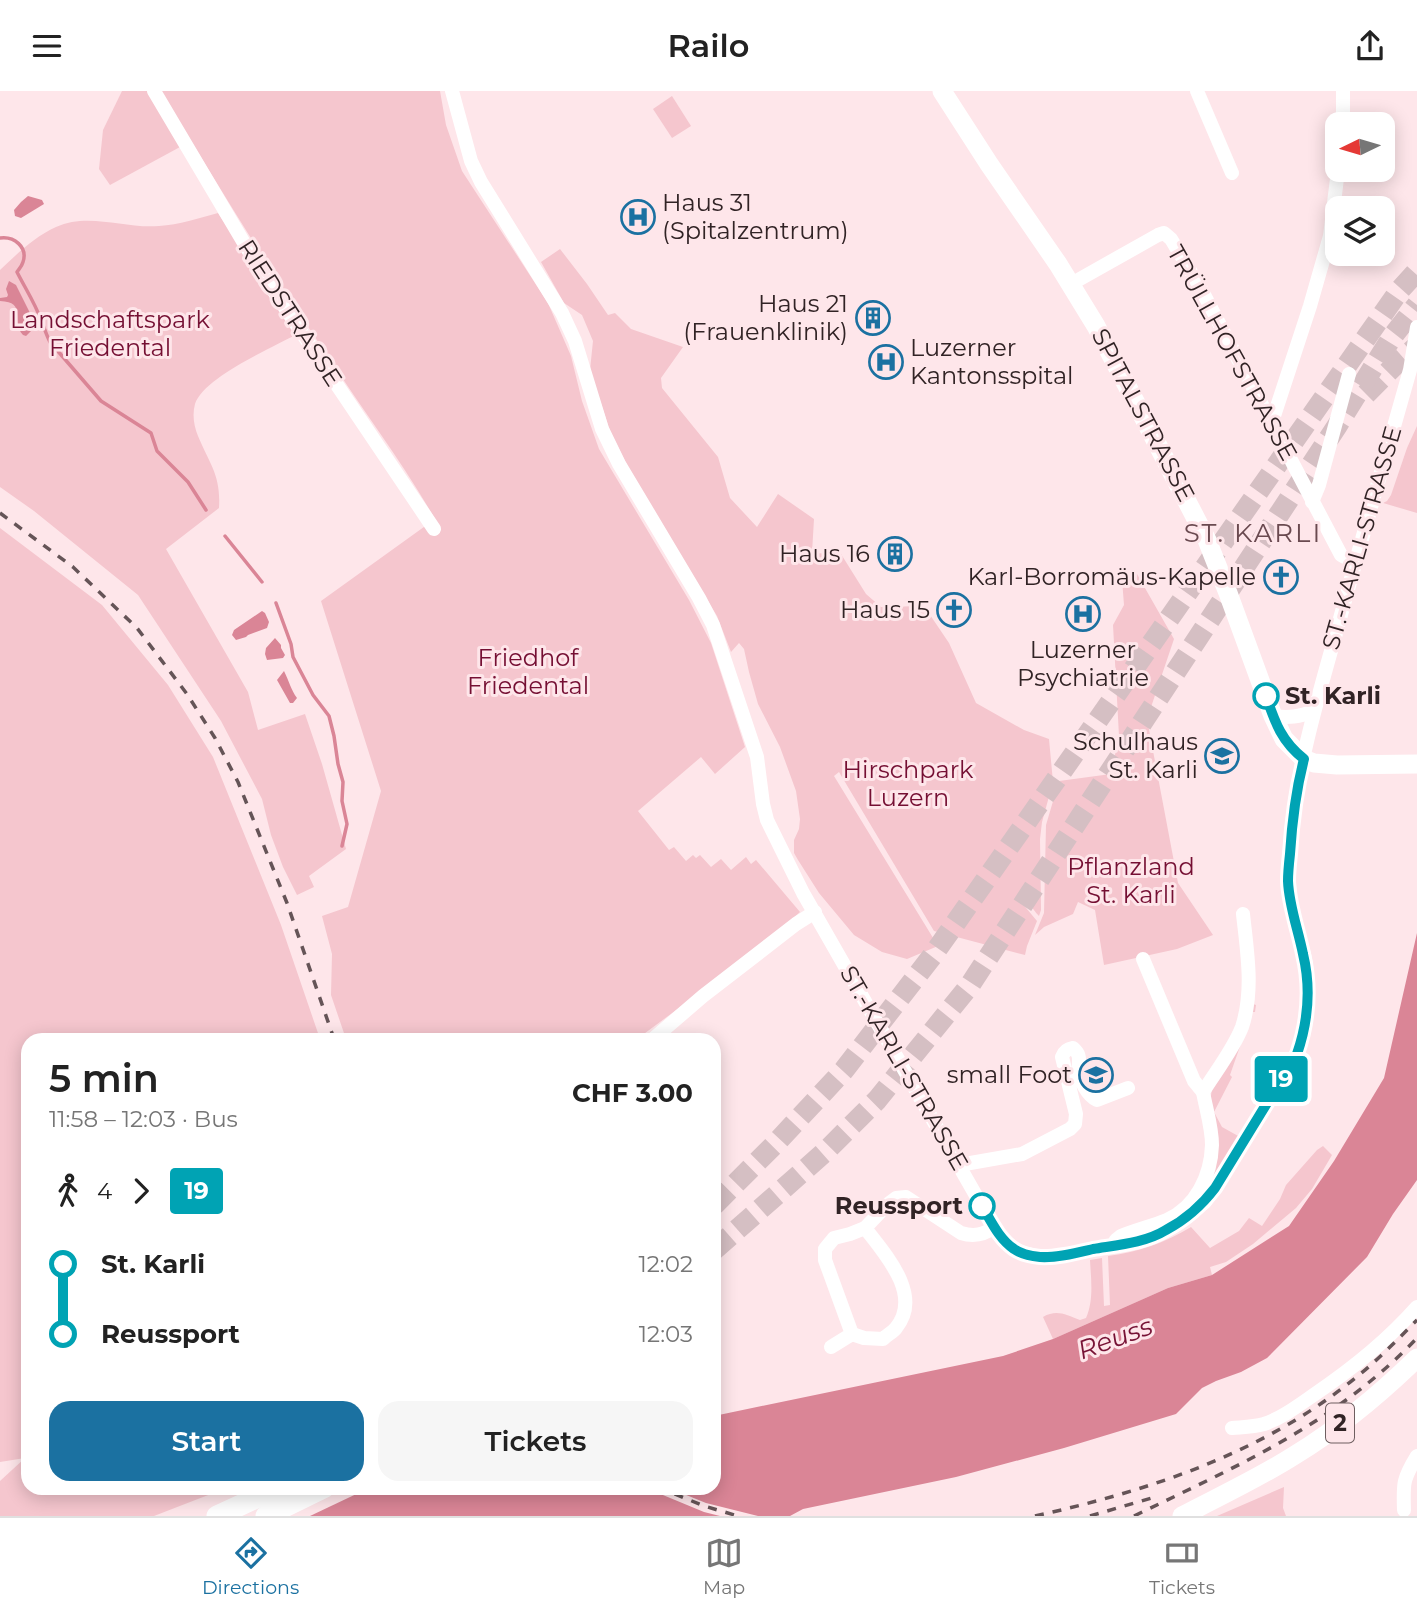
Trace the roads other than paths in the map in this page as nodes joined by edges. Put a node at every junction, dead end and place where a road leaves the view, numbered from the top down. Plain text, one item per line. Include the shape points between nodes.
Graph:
1 (154, 91) edge
2 (452, 91) edge
3 (942, 91) edge
4 (1196, 91) edge
5 (1343, 91) edge
6 (1343, 112) edge
7 (1232, 173) dead end
8 (1337, 182) edge
9 (1071, 284) junction
10 (1417, 327) edge
11 (1349, 374) dead end
12 (1272, 422) junction
13 (1312, 502) junction
14 (434, 529) dead end
15 (1355, 563) junction
16 (1314, 711) junction
17 (1273, 716) junction
18 (1304, 759) junction
19 (1417, 764) edge
20 (815, 912) junction
21 (1244, 914) dead end
22 (1143, 959) dead end
23 (660, 1033) edge
24 (1128, 1088) dead end
25 (1203, 1091) junction
26 (959, 1165) junction
27 (994, 1227) junction
28 (865, 1228) junction
29 (1110, 1246) junction
30 (1417, 1307) edge
31 (852, 1334) junction
32 (831, 1347) dead end
33 (1417, 1359) edge
34 (1232, 1428) dead end
35 (1417, 1456) edge
36 (263, 1495) edge
37 (308, 1495) edge
38 (1406, 1510) edge
39 (1193, 1513) edge
40 (217, 1516) edge
41 (265, 1516) edge

1 - 14 street, RIEDSTRASSE via 263,275
2 - 20 street, ST.-KARLI-STRASSE via 481,182 562,313 602,429 713,625 757,757 768,820
3 - 9 main road, SPITALSTRASSE
4 - 7 street
5 - 6 street
8 - 12 street via 1330,236
9 - 12 street, TRÜLLHOFSTRASSE via 1164,233 1200,287
9 - 17 main road, SPITALSTRASSE via 1202,530
10 - 15 street, ST.-KARLI-STRASSE via 1410,370
11 - 13 street
12 - 13 street, TRÜLLHOFSTRASSE
13 - 15 street, TRÜLLHOFSTRASSE via 1341,555
15 - 16 street, ST.-KARLI-STRASSE
16 - 17 street via 1301,717
16 - 18 street, ST.-KARLI-STRASSE
17 - 18 main road, SPITALSTRASSE via 1284,739
18 - 19 main road via 1326,765
18 - 29 street, ST.-KARLI-STRASSE via 1297,783 1288,880 1308,982 1297,1054 1205,1202 1165,1231
20 - 23 street
20 - 26 street, ST.-KARLI-STRASSE
21 - 25 street via 1247,1008 1230,1050
22 - 25 street via 1194,1081
24 - 26 street via 1093,1098 1081,1078 1079,1053 1068,1049 1062,1057 1076,1114 1070,1129 1022,1154
25 - 29 street via 1212,1144 1208,1171 1197,1194 1188,1207 1168,1219 1121,1235
26 - 27 street, ST.-KARLI-STRASSE
27 - 28 street via 981,1234 961,1233 906,1197 888,1204
27 - 29 street, ST.-KARLI-STRASSE via 1016,1251 1038,1257
28 - 31 street via 834,1238 825,1249
28 - 31 street via 894,1267 906,1297 896,1328 883,1339
30 - 34 street via 1371,1352 1302,1404 1268,1422
31 - 32 street
33 - 39 main road, 2 via 1320,1439
35 - 38 street via 1403,1485
36 - 40 highway
37 - 41 highway

